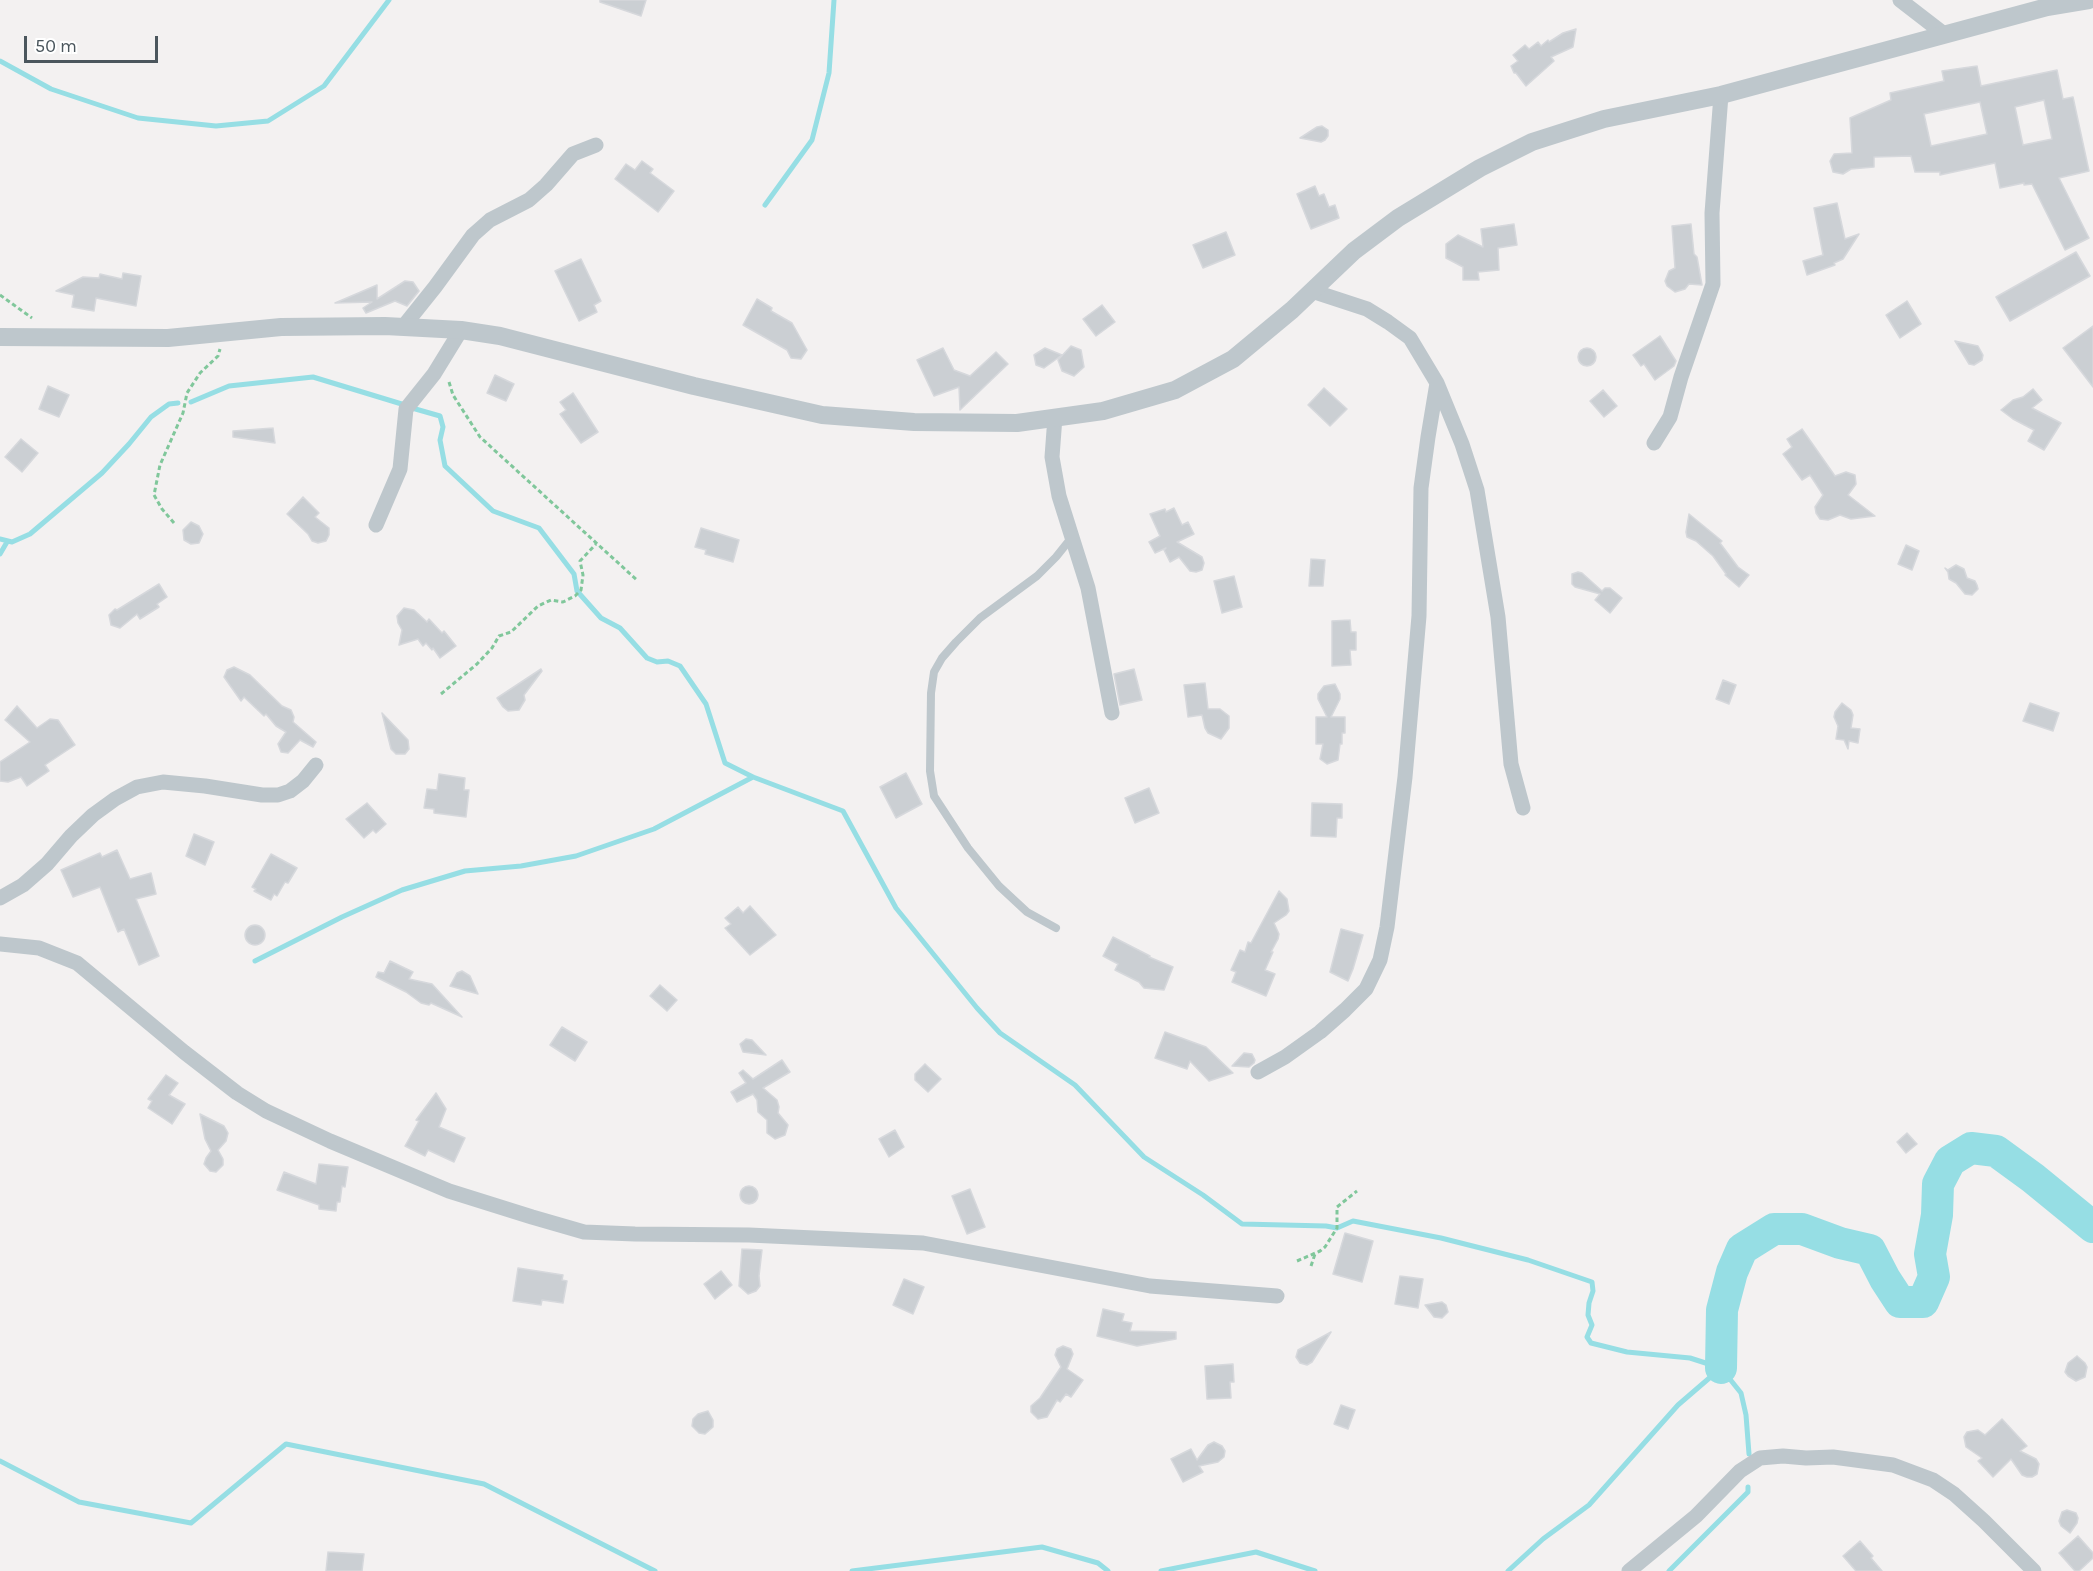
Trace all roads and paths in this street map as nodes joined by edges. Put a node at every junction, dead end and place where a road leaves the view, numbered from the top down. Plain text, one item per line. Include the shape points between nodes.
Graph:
1 (1900, 0) edge
2 (2091, 1) edge
3 (1944, 34) junction
4 (1721, 95) junction
5 (596, 145) dead end
6 (1312, 291) junction
7 (0, 295) edge
8 (40, 318) dead end
9 (403, 327) junction
10 (461, 330) junction
11 (217, 333) junction
12 (0, 336) edge
13 (443, 360) junction
14 (1437, 383) junction
15 (1055, 417) junction
16 (1654, 443) dead end
17 (174, 523) dead end
18 (376, 525) dead end
19 (1072, 537) junction
20 (596, 544) junction
21 (638, 581) dead end
22 (441, 694) dead end
23 (1112, 713) dead end
24 (316, 765) dead end
25 (1523, 808) dead end
26 (0, 898) edge
27 (1056, 928) dead end
28 (0, 944) edge
29 (1258, 1072) dead end
30 (1357, 1191) dead end
31 (1316, 1253) junction
32 (1297, 1261) dead end
33 (1311, 1266) dead end
34 (1277, 1296) dead end
35 (1629, 1571) edge
36 (2034, 1571) edge

1 - 3 street
2 - 3 street via 2047,7
3 - 4 street
4 - 6 street via 1604,119 1532,142 1480,168 1398,218 1354,251
4 - 16 street via 1712,213 1713,284 1670,417
5 - 9 street via 573,154 529,200 490,220 473,235
6 - 14 street via 1367,309 1410,338
6 - 15 street via 1233,359 1175,390 1103,411
7 - 8 path via 31,318
9 - 10 street
9 - 11 street via 281,327
10 - 13 street
10 - 15 street via 500,336 822,415 1017,423
11 - 12 street via 168,338
11 - 17 path via 221,345 218,356 187,393 157,477 154,495
13 - 18 street via 406,409 400,469
13 - 20 path via 453,395 480,437
14 - 25 street via 1477,490 1498,617 1511,764
14 - 29 street via 1421,488 1419,616 1405,777 1380,960 1366,989 1345,1010 1285,1058
15 - 19 street via 1052,457
19 - 23 street via 1088,588
19 - 27 lane via 1037,576 980,618 956,642 934,672 931,693 930,771 934,796 999,886 1027,912
20 - 21 path
20 - 22 path via 580,561 583,575 576,596 538,606 511,632 499,636 477,664
24 - 26 street via 303,781 278,795 163,782 137,787 93,815 47,864
28 - 34 street via 39,948 77,963 184,1052 266,1111 449,1191 584,1232 923,1243 1150,1286
30 - 31 path via 1337,1207 1337,1228 1331,1240
31 - 32 path
31 - 33 path
35 - 36 street via 1696,1516 1740,1471 1760,1458 1783,1456 1833,1457 1893,1466 1934,1480 1984,1521

